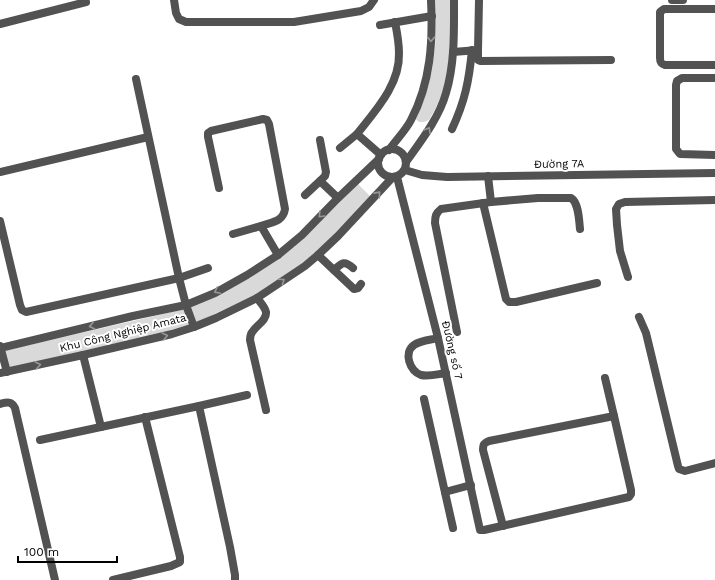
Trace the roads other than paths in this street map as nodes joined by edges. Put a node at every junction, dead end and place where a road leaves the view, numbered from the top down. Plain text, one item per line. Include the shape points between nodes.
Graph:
1 (174, 0) edge
2 (374, 0) edge
3 (431, 0) edge
4 (454, 0) edge
5 (479, 0) edge
6 (672, 0) edge
7 (683, 0) edge
8 (86, 2) dead end
9 (715, 9) edge
10 (432, 16) junction
11 (396, 22) junction
12 (0, 24) edge
13 (380, 25) dead end
14 (475, 50) junction
15 (453, 52) junction
16 (611, 60) dead end
17 (715, 65) edge
18 (715, 78) edge
19 (136, 79) dead end
20 (452, 129) dead end
21 (357, 134) junction
22 (148, 137) junction
23 (320, 140) dead end
24 (340, 148) dead end
25 (390, 150) junction
26 (715, 155) edge
27 (380, 157) junction
28 (406, 166) junction
29 (0, 172) edge
30 (715, 173) edge
31 (488, 176) junction
32 (394, 177) junction
33 (320, 181) junction
34 (219, 188) dead end
35 (305, 195) dead end
36 (338, 198) junction
37 (715, 200) edge
38 (487, 202) junction
39 (0, 221) edge
40 (261, 226) junction
41 (580, 229) dead end
42 (233, 234) dead end
43 (278, 255) junction
44 (318, 255) junction
45 (208, 268) dead end
46 (353, 268) dead end
47 (334, 270) junction
48 (628, 277) dead end
49 (179, 278) junction
50 (597, 283) dead end
51 (361, 284) dead end
52 (257, 298) junction
53 (186, 305) junction
54 (639, 317) dead end
55 (194, 327) junction
56 (458, 332) dead end
57 (438, 338) junction
58 (0, 348) edge
59 (83, 355) junction
60 (4, 373) edge
61 (446, 373) junction
62 (605, 378) dead end
63 (247, 395) dead end
64 (424, 399) dead end
65 (0, 404) edge
66 (199, 406) junction
67 (266, 410) dead end
68 (614, 416) junction
69 (145, 417) junction
70 (101, 427) junction
71 (40, 440) dead end
72 (715, 463) edge
73 (471, 485) junction
74 (445, 492) junction
75 (502, 526) junction
76 (453, 528) dead end
77 (55, 580) edge
78 (113, 580) edge
79 (235, 580) edge

1 - 2 street via 179,19 186,22 294,22 360,11 369,7
3 - 10 street
4 - 15 street
5 - 14 street
6 - 7 street
8 - 12 street
9 - 17 street via 662,10 660,62 665,65
10 - 11 street
10 -> 25 street via 429,68 421,96 411,121
11 - 13 street
11 - 21 street via 399,64 391,88
14 - 15 street
14 - 16 street via 480,61
14 - 20 street via 464,99
28 -> 15 street via 428,131 446,94
18 - 26 street via 677,80 676,149 680,154
19 - 22 street
21 - 24 street
21 - 27 street
22 - 29 street
22 - 49 street
23 - 33 street via 326,172
25 - 27 street via 385,151
25 - 28 street via 402,153 406,158
27 - 32 street via 378,165 381,171 388,177
27 - 36 street, Khu Công Nghiệp Amata
28 - 31 street, Đường 7A via 422,175
28 - 32 street via 400,176
30 - 31 street, Đường 7A
31 - 38 street
44 -> 32 street, Khu Công Nghiệp Amata
32 - 57 street, Đường số 7
33 - 35 street
33 - 36 street
34 - 40 street via 208,133 267,120 284,215
36 -> 43 street, Khu Công Nghiệp Amata via 302,235
37 - 48 street via 619,204 616,209 620,251
38 - 41 street via 571,198 576,205
38 - 50 street via 506,299 509,302
38 - 56 street via 441,209 435,217
39 - 49 street via 20,305 26,312
40 - 42 street
40 - 43 street
43 -> 53 street, Khu Công Nghiệp Amata via 247,276
44 - 47 street
52 -> 44 street, Khu Công Nghiệp Amata
45 - 49 street
46 - 47 street via 345,263
47 - 51 street via 354,288
49 - 53 street
52 - 55 street, Khu Công Nghiệp Amata
52 - 67 street via 266,315 254,329 250,340
53 - 55 street
53 -> 58 street, Khu Công Nghiệp Amata
54 - 72 street via 646,333 679,469 685,471
59 -> 55 street, Khu Công Nghiệp Amata
57 - 61 street, Đường số 7
57 - 61 street via 414,345 410,350 410,365 420,375
58 - 60 street
60 -> 59 street, Khu Công Nghiệp Amata
59 - 70 street
61 - 73 street, Đường số 7
62 - 68 street
63 - 66 street
64 - 74 street
65 - 77 street via 11,403 15,408
66 - 69 street
66 - 79 street
68 - 75 street via 631,490 629,497
68 - 75 street via 484,443 482,450
69 - 70 street
69 - 78 street via 180,562
70 - 71 street
73 - 74 street
73 - 75 street, Đường số 7 via 480,530
74 - 76 street

